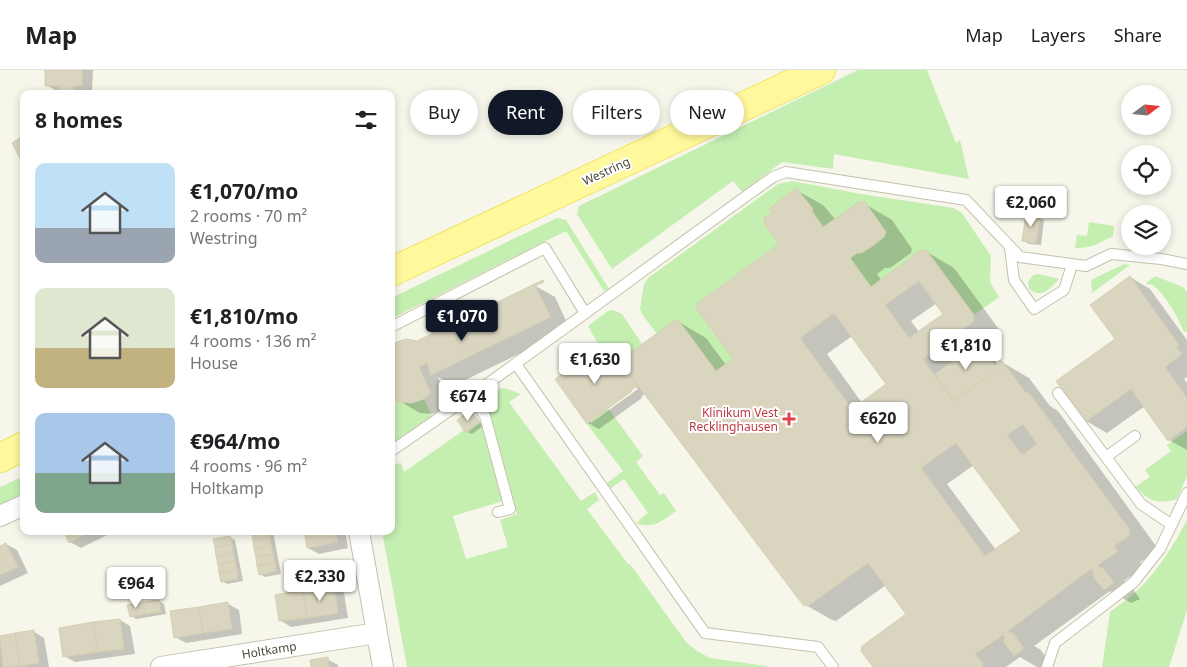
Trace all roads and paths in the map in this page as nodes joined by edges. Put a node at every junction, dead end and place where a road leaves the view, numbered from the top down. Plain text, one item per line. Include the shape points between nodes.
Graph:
1 (821, 70) edge
2 (1010, 248) junction
3 (1187, 264) edge
4 (1072, 265) junction
5 (395, 270) edge
6 (585, 313) junction
7 (395, 325) edge
8 (516, 364) junction
9 (1058, 393) dead end
10 (471, 397) junction
11 (1135, 436) dead end
12 (20, 448) edge
13 (395, 449) edge
14 (1106, 457) junction
15 (0, 458) edge
16 (1187, 493) edge
17 (20, 507) edge
18 (498, 512) dead end
19 (0, 516) edge
20 (1172, 525) junction
21 (359, 535) edge
22 (377, 633) junction
23 (161, 667) edge
24 (383, 667) edge
25 (833, 667) edge
26 (1047, 667) edge

1 - 5 main road, Westring
2 - 4 lane via 1020,257
2 - 4 lane via 1014,280 1034,309 1064,290
2 - 6 lane via 966,200 786,172 773,177
3 - 4 lane via 1161,258 1111,254 1086,266
6 - 7 lane via 545,248
6 - 8 lane
8 - 10 lane
8 - 25 lane via 705,633 818,647
9 - 14 lane
10 - 13 lane
10 - 18 lane via 485,416 510,509
11 - 14 lane
12 - 15 main road
14 - 20 lane via 1140,504
16 - 20 lane
17 - 19 street
20 - 26 lane via 1160,549 1134,582 1055,643
21 - 22 street
22 - 23 street, Holtkamp
22 - 24 street

